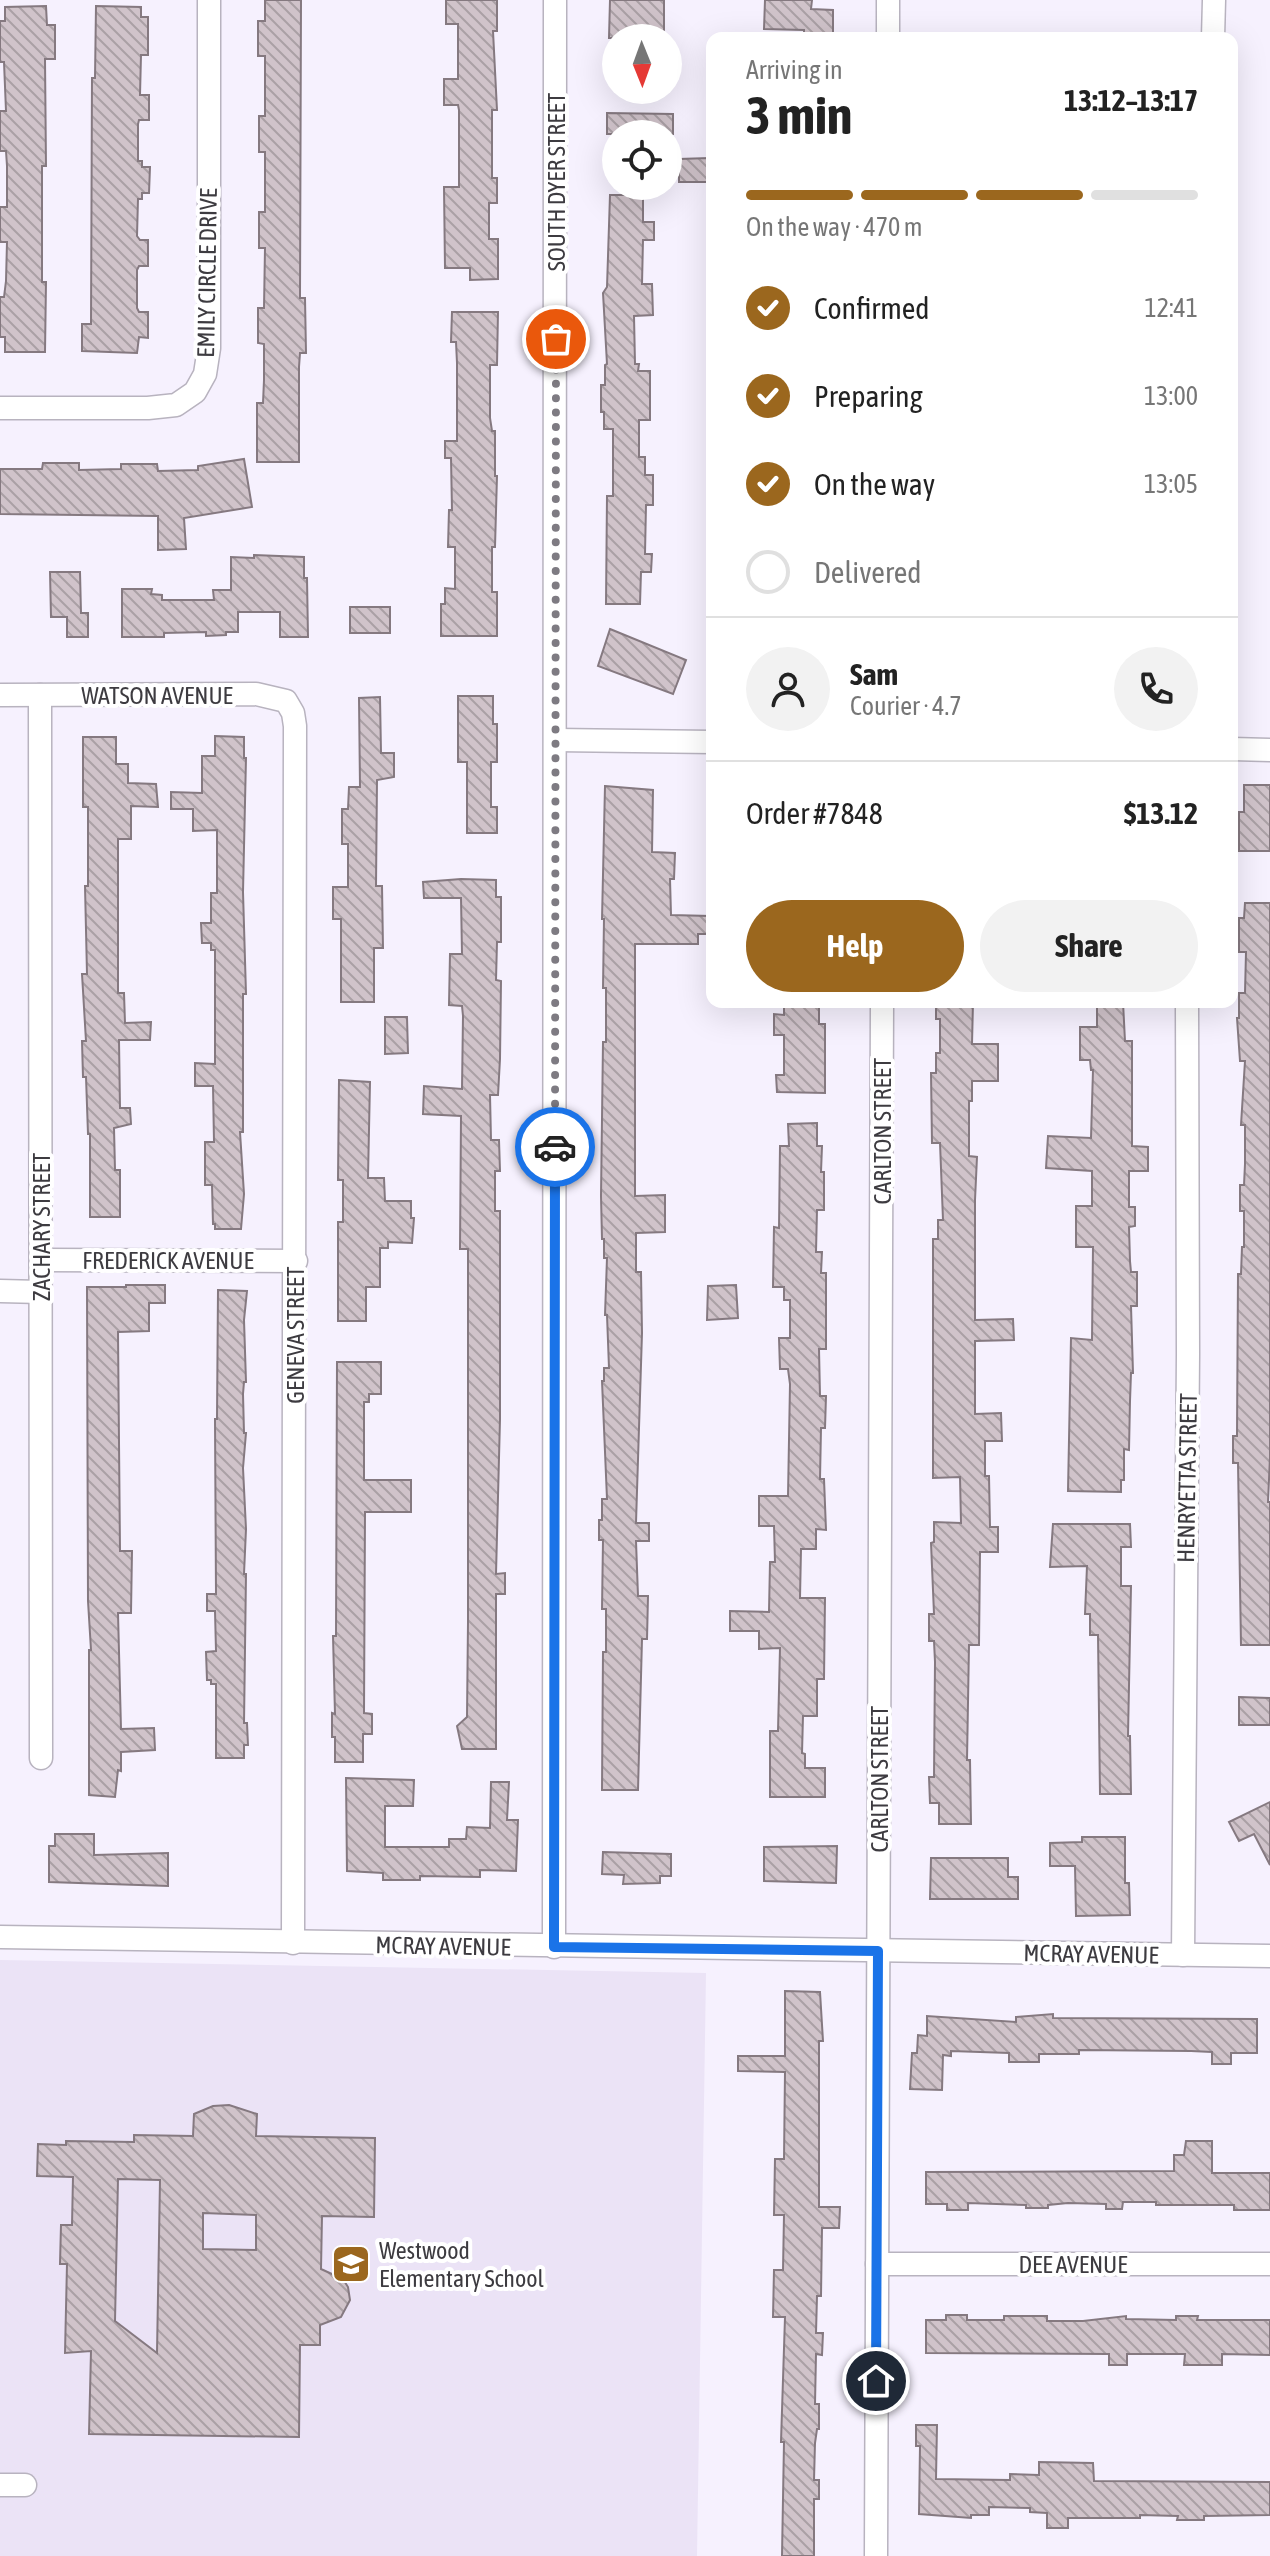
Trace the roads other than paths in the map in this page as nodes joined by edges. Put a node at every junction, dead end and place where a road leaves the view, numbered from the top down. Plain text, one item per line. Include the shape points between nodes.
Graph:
1 (209, 0) edge
2 (555, 0) edge
3 (888, 0) edge
4 (1214, 0) edge
5 (888, 32) edge
6 (1213, 32) edge
7 (0, 408) edge
8 (0, 695) edge
9 (40, 695) junction
10 (295, 726) joint
11 (556, 740) junction
12 (706, 742) edge
13 (1238, 749) edge
14 (1270, 750) edge
15 (882, 1008) edge
16 (1187, 1008) edge
17 (41, 1260) junction
18 (296, 1261) junction
19 (0, 1291) edge
20 (41, 1292) junction
21 (41, 1758) dead end
22 (0, 1937) edge
23 (293, 1943) junction
24 (554, 1947) junction
25 (878, 1951) junction
26 (1183, 1955) junction
27 (1270, 1956) edge
28 (877, 2264) junction
29 (1270, 2264) edge
30 (0, 2485) edge
31 (25, 2485) dead end
32 (876, 2556) edge

1 - 7 street, EMILY CIRCLE DRIVE via 205,374 195,392 176,405
2 - 11 street, SOUTH DYER STREET
3 - 5 street
4 - 6 street
8 - 9 street, WATSON AVENUE
9 - 10 street, WATSON AVENUE via 265,695 286,701
9 - 17 street, ZACHARY STREET
10 - 18 street, GENEVA STREET
11 - 12 street
11 - 24 street, SOUTH DYER STREET
13 - 14 street
15 - 25 street, CARLTON STREET
16 - 26 street, HENRYETTA STREET
17 - 18 street, FREDERICK AVENUE
17 - 20 street, ZACHARY STREET
18 - 23 street, GENEVA STREET
19 - 20 street
20 - 21 street, ZACHARY STREET
22 - 23 street, MCRAY AVENUE
23 - 24 street, MCRAY AVENUE
24 - 25 street, MCRAY AVENUE
25 - 26 street, MCRAY AVENUE
25 - 28 street, CARLTON STREET
26 - 27 street, MCRAY AVENUE
28 - 29 street, DEE AVENUE
28 - 32 street, CARLTON STREET
30 - 31 street

